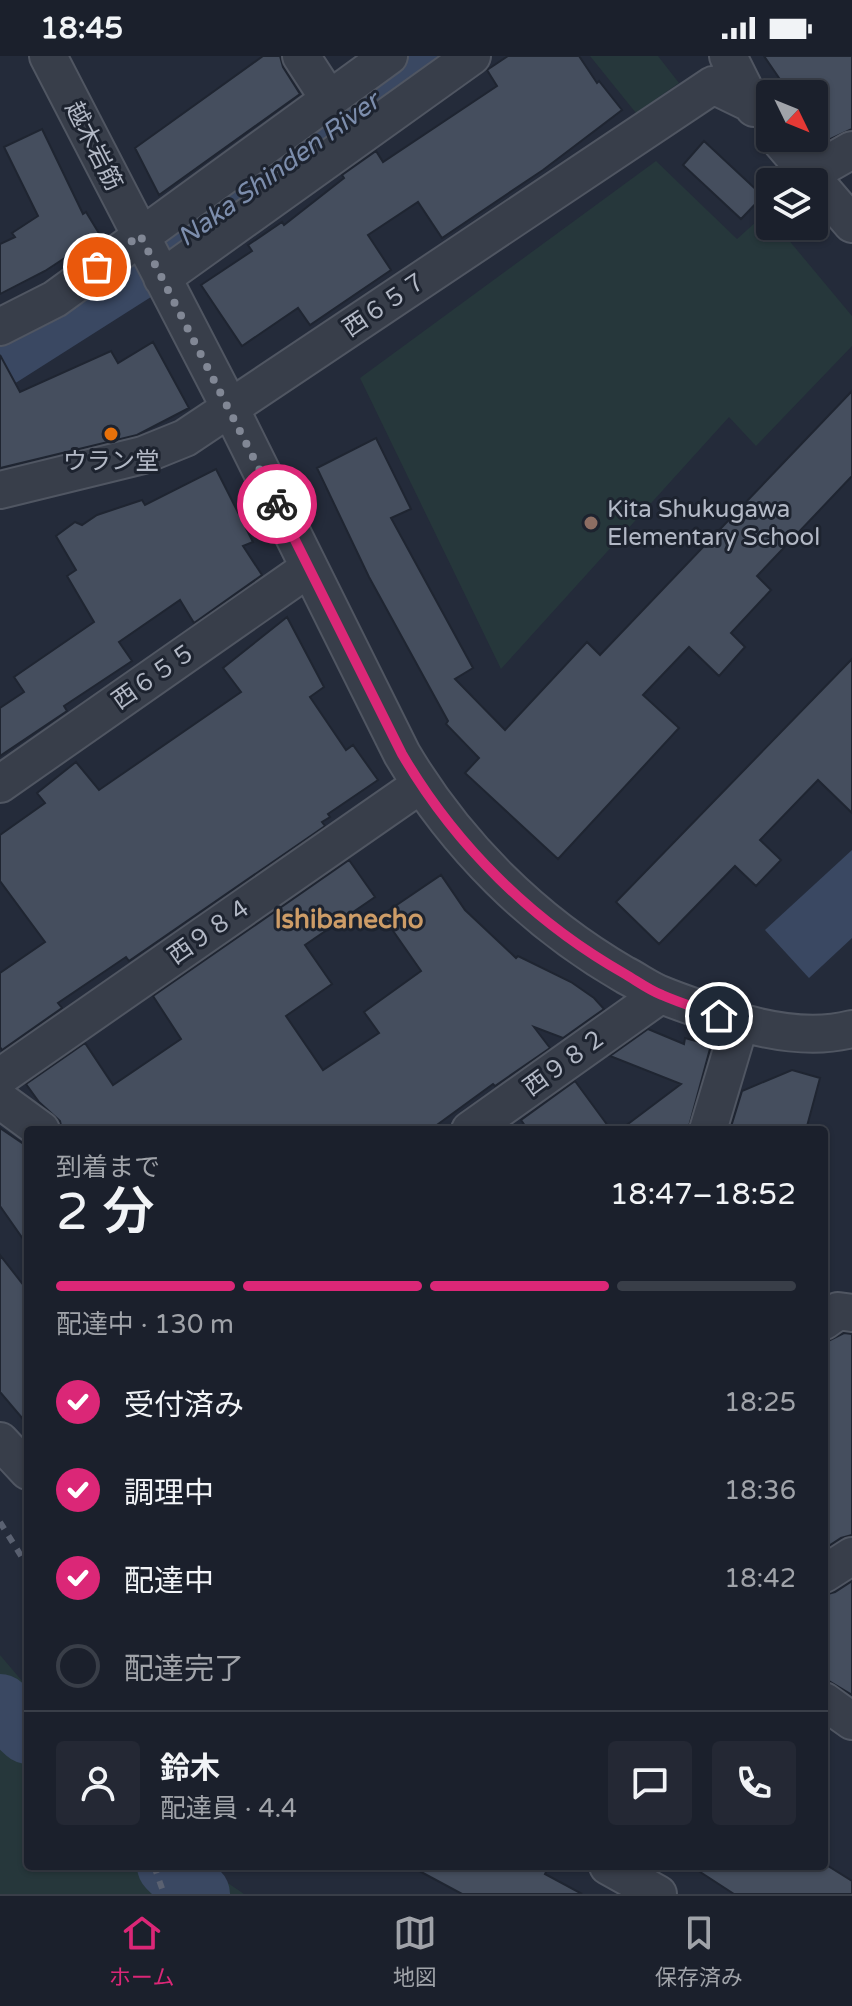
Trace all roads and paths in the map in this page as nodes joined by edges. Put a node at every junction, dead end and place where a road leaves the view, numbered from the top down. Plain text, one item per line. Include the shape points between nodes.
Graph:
1 (48, 56) edge
2 (301, 56) edge
3 (389, 56) edge
4 (472, 56) edge
5 (728, 56) edge
6 (329, 99) junction
7 (756, 109) edge
8 (756, 113) edge
9 (852, 150) edge
10 (789, 152) edge
11 (802, 168) edge
12 (820, 168) edge
13 (828, 197) edge
14 (852, 224) edge
15 (140, 235) junction
16 (162, 278) junction
17 (0, 327) edge
18 (230, 408) junction
19 (0, 490) edge
20 (309, 568) junction
21 (0, 784) edge
22 (420, 785) junction
23 (660, 995) junction
24 (740, 1023) junction
25 (852, 1029) edge
26 (0, 1077) edge
27 (0, 1100) edge
28 (36, 1126) edge
29 (476, 1126) edge
30 (709, 1126) edge
31 (852, 1313) edge
32 (828, 1318) edge
33 (0, 1441) edge
34 (24, 1467) edge
35 (852, 1556) edge
36 (828, 1571) edge
37 (828, 1704) edge
38 (852, 1721) edge
39 (615, 1870) edge
40 (658, 1894) edge

1 - 15 street, 越木岩筋
2 - 6 street
3 - 6 street
4 - 16 street
5 - 7 street
6 - 15 street
8 - 18 street, 西６５７ via 713,85
9 - 12 street
10 - 11 street
13 - 14 street
15 - 16 street, 越木岩筋
15 - 17 street via 55,299
16 - 18 street
18 - 19 street, 西６５７ via 185,438 143,455
18 - 20 street
20 - 21 street, 西６５５
20 - 22 street
22 - 23 street via 466,842 542,920
22 - 26 street, 西９８４
23 - 24 street
23 - 29 street, 西９８２
24 - 25 street via 815,1034
24 - 30 street
27 - 28 street
31 - 32 street via 838,1311
33 - 34 street
35 - 36 street
37 - 38 street
39 - 40 street

